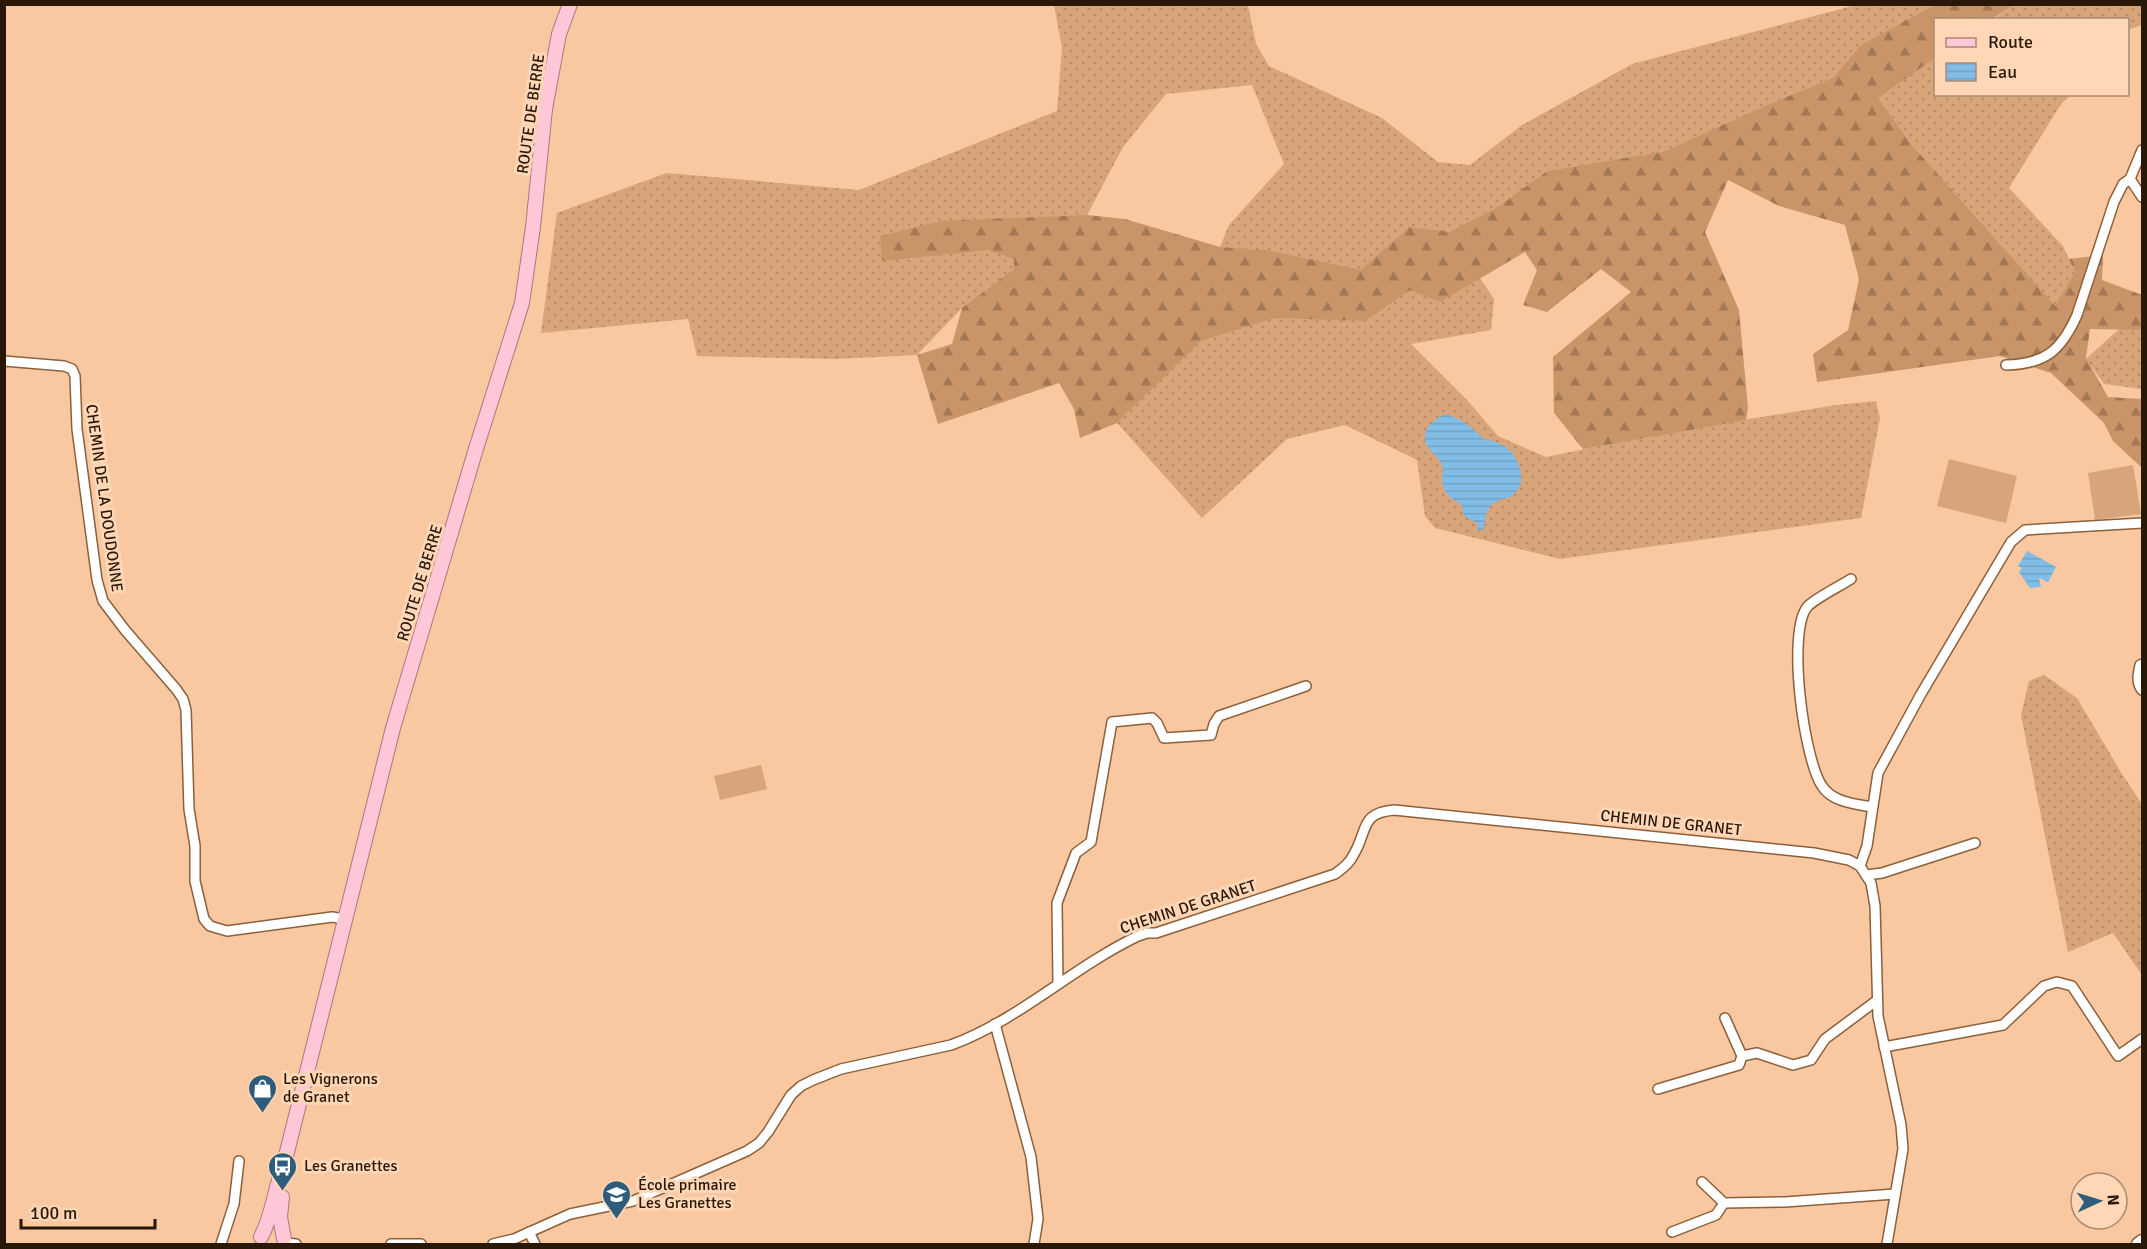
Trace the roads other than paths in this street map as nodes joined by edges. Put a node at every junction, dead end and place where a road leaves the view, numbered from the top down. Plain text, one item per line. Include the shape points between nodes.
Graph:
1 (570, 4) edge
2 (2142, 150) edge
3 (2130, 179) junction
4 (2142, 197) edge
5 (4, 361) edge
6 (2006, 365) dead end
7 (2142, 523) edge
8 (1851, 579) dead end
9 (2142, 664) edge
10 (1306, 686) dead end
11 (2142, 690) edge
12 (1872, 807) junction
13 (1975, 843) dead end
14 (1860, 866) junction
15 (1867, 875) junction
16 (344, 919) junction
17 (1059, 983) junction
18 (1876, 1001) junction
19 (1725, 1018) dead end
20 (995, 1024) junction
21 (2142, 1039) edge
22 (1884, 1047) junction
23 (1742, 1056) junction
24 (1658, 1089) dead end
25 (239, 1161) dead end
26 (283, 1168) junction
27 (1702, 1182) dead end
28 (1895, 1194) junction
29 (1724, 1203) junction
30 (529, 1232) junction
31 (1672, 1232) dead end
32 (257, 1241) edge
33 (2142, 1241) edge
34 (289, 1243) edge
35 (221, 1245) edge
36 (391, 1245) edge
37 (421, 1245) edge
38 (493, 1245) edge
39 (535, 1245) edge
40 (1034, 1245) edge
41 (1887, 1245) edge
42 (2138, 1245) edge

1 - 16 main road, ROUTE DE BERRE via 559,34 545,109 522,303 393,728
2 - 3 street
3 - 4 street
3 - 6 street via 2114,202 2070,331 2041,359
5 - 16 street, CHEMIN DE LA DOUDONNE via 64,366 72,369 75,376 77,429 103,601 176,689 186,710 195,881 204,919 210,926 227,931 332,917
7 - 12 street via 2025,530 2011,542 1878,772
8 - 12 street via 1808,606 1801,618 1797,633 1802,716 1808,750 1822,787 1851,804
9 - 11 street via 2137,675
10 - 17 street via 1219,716 1211,735 1164,738 1152,718 1112,722 1091,842 1076,853 1057,903
12 - 14 street
13 - 15 street
14 - 15 street
14 - 17 street, CHEMIN DE GRANET via 1814,853 1383,811 1367,821 1354,855 1335,874 1138,936 1085,964
15 - 18 street via 1875,906
16 - 26 main road, ROUTE DE BERRE
17 - 20 street, CHEMIN DE GRANET
18 - 22 street
18 - 23 street via 1826,1039 1811,1060 1793,1065 1757,1053
19 - 23 street
20 - 30 street, CHEMIN DE GRANET via 951,1045 813,1080 791,1095 768,1132 747,1150 633,1201 570,1214
20 - 40 street via 1031,1157 1038,1219
21 - 22 street via 2118,1056 2072,986 2057,982 2044,986 2002,1025
22 - 28 street via 1903,1149
23 - 24 street via 1739,1065
25 - 35 street via 234,1204
26 - 32 main road, ROUTE DE BERRE via 271,1215
26 - 34 main road, ROUTE DE BERRE via 280,1217
27 - 29 street
28 - 29 street
28 - 41 street
29 - 31 street via 1716,1215
30 - 38 street, CHEMIN DE GRANET
30 - 39 street
32 - 34 main road via 273,1234
33 - 42 street
36 - 37 street

